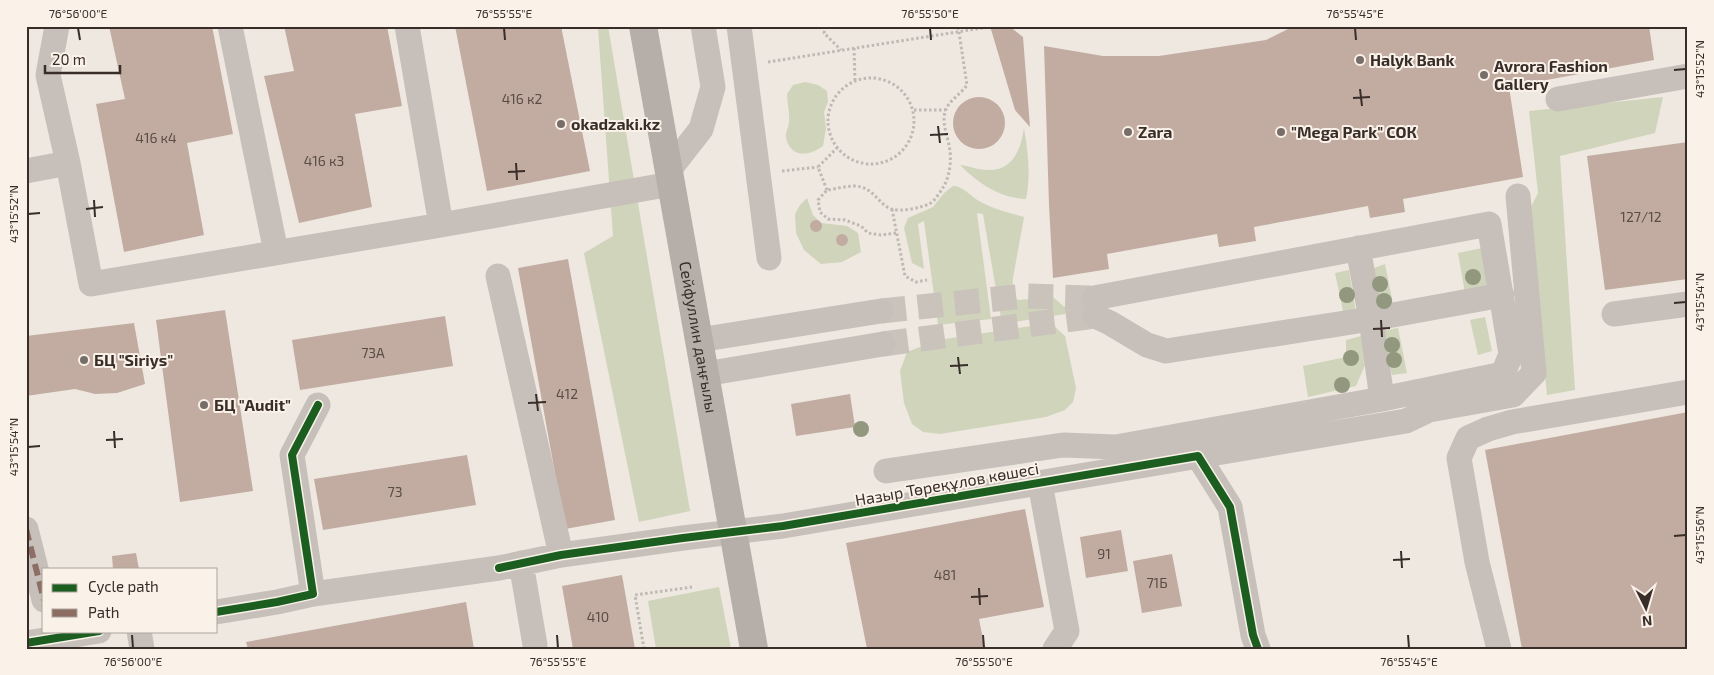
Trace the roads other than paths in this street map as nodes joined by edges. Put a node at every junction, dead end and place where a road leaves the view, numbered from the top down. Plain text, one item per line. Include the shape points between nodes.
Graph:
1 (57, 26) edge
2 (230, 26) edge
3 (407, 26) edge
4 (643, 26) edge
5 (703, 26) edge
6 (739, 26) edge
7 (1688, 76) edge
8 (1558, 99) dead end
9 (68, 162) junction
10 (26, 171) edge
11 (670, 177) junction
12 (1518, 196) dead end
13 (441, 225) junction
14 (1358, 248) junction
15 (276, 252) junction
16 (770, 258) dead end
17 (498, 276) dead end
18 (1502, 295) junction
19 (1688, 304) edge
20 (881, 311) tunnel mouth
21 (1614, 314) dead end
22 (1371, 318) junction
23 (699, 340) junction
24 (883, 344) tunnel mouth
25 (705, 374) junction
26 (1688, 392) edge
27 (1382, 399) junction
28 (318, 405) dead end
29 (1198, 456) junction
30 (886, 471) dead end
31 (1040, 482) junction
32 (26, 529) edge
33 (733, 532) junction
34 (561, 555) junction
35 (510, 565) junction
36 (42, 592) edge
37 (314, 594) junction
38 (218, 612) edge
39 (87, 632) edge
40 (139, 632) edge
41 (51, 635) edge
42 (26, 643) edge
43 (535, 644) dead end
44 (142, 649) edge
45 (754, 649) edge
46 (1055, 649) edge
47 (1258, 649) edge
48 (1499, 649) edge

1 - 9 street via 48,75
2 - 15 street
3 - 13 street
4 - 11 main road, Сейфуллин даңғылы
5 - 11 street via 713,87 700,129
6 - 16 street
7 - 8 street
9 - 10 street
9 - 15 street via 92,284
11 - 13 street
11 - 23 main road, Сейфуллин даңғылы
12 - 29 street, Назыр Төреқұлов көшесі via 1534,373 1513,395 1429,410 1406,421
13 - 15 street
14 - 18 street via 1489,224
14 - 22 street
14 - 22 street via 1094,307 1110,323 1148,345 1166,351
17 - 34 street
18 - 22 street
18 - 27 street via 1511,354 1503,374
19 - 21 street
20 - 23 street
22 - 27 street
23 - 25 main road, Сейфуллин даңғылы
24 - 25 street
25 - 33 main road, Сейфуллин даңғылы
26 - 48 street via 1512,422 1468,438 1459,458 1477,562
27 - 30 street via 1116,447 1063,445
28 - 37 street via 292,455
29 - 31 street, Назыр Төреқұлов көшесі
29 - 47 street via 1230,507 1252,635
31 - 33 street, Назыр Төреқұлов көшесі
31 - 46 street via 1067,632
32 - 36 street
33 - 34 street, Назыр Төреқұлов көшесі
33 - 45 main road, Сейфуллин даңғылы
34 - 35 street, Назыр Төреқұлов көшесі
35 - 37 street, Назыр Төреқұлов көшесі
35 - 43 street
37 - 38 street
39 - 41 street
40 - 44 street
41 - 42 street

